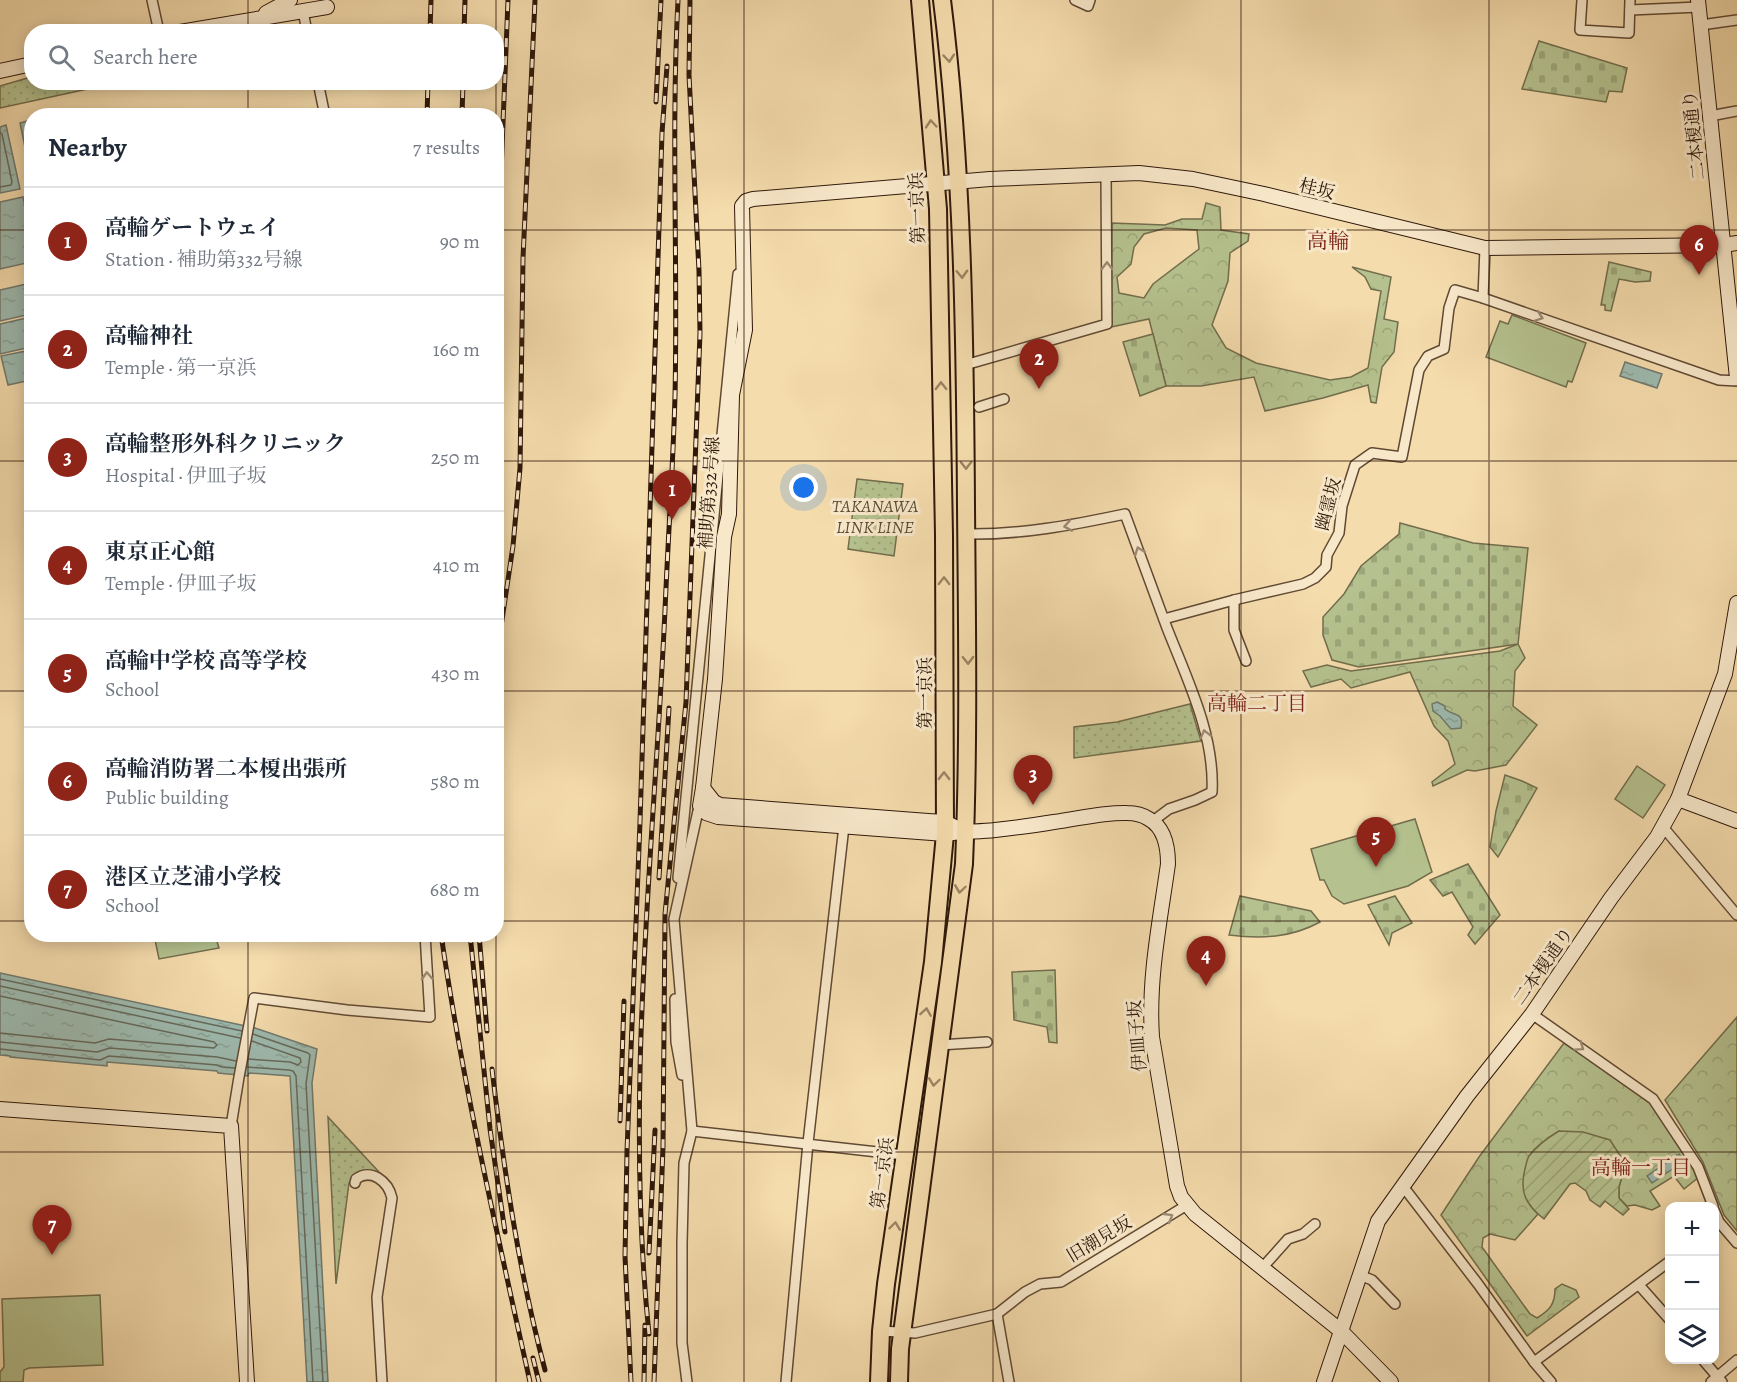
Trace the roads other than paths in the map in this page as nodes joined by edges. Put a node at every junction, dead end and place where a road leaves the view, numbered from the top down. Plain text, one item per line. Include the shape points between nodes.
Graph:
1 (152, 0) edge
2 (290, 0) edge
3 (920, 0) edge
4 (942, 0) edge
5 (1075, 0) edge
6 (1090, 0) edge
7 (1582, 0) edge
8 (1698, 3) edge
9 (1630, 5) edge
10 (327, 7) dead end
11 (303, 11) junction
12 (257, 18) junction
13 (1737, 20) edge
14 (157, 24) edge
15 (224, 24) edge
16 (305, 24) edge
17 (1701, 25) junction
18 (24, 66) edge
19 (0, 71) edge
20 (320, 90) edge
21 (324, 108) edge
22 (1737, 111) edge
23 (1710, 116) junction
24 (1106, 174) junction
25 (959, 181) junction
26 (937, 183) junction
27 (746, 201) junction
28 (1730, 244) edge
29 (962, 248) junction
30 (1485, 248) junction
31 (938, 249) junction
32 (1483, 298) junction
33 (965, 365) junction
34 (1737, 380) edge
35 (1004, 399) dead end
36 (979, 407) dead end
37 (966, 534) junction
38 (1234, 600) junction
39 (1737, 603) edge
40 (1164, 619) junction
41 (1733, 657) edge
42 (1246, 661) dead end
43 (1678, 798) junction
44 (1153, 821) junction
45 (1737, 821) edge
46 (1663, 827) junction
47 (945, 828) junction
48 (965, 831) junction
49 (1737, 915) edge
50 (674, 919) junction
51 (425, 942) edge
52 (1532, 1014) junction
53 (987, 1042) dead end
54 (939, 1045) junction
55 (0, 1109) edge
56 (231, 1126) junction
57 (692, 1131) junction
58 (808, 1143) junction
59 (904, 1155) junction
60 (355, 1183) dead end
61 (1402, 1185) junction
62 (1712, 1202) edge
63 (1187, 1205) junction
64 (1314, 1224) dead end
65 (1719, 1226) edge
66 (1737, 1243) edge
67 (1665, 1265) edge
68 (1263, 1267) junction
69 (1367, 1278) dead end
70 (886, 1284) junction
71 (1639, 1285) junction
72 (909, 1286) junction
73 (1395, 1304) dead end
74 (997, 1314) junction
75 (1665, 1314) edge
76 (881, 1331) junction
77 (1341, 1331) junction
78 (902, 1333) junction
79 (1737, 1360) edge
80 (1534, 1362) junction
81 (1706, 1364) edge
82 (1717, 1380) edge
83 (247, 1382) edge
84 (382, 1382) edge
85 (687, 1382) edge
86 (786, 1382) edge
87 (879, 1382) edge
88 (899, 1382) edge
89 (1010, 1382) edge
90 (1323, 1382) edge
91 (1392, 1382) edge
92 (1551, 1382) edge

1 - 14 street
2 - 12 street
26 -> 3 highway, 第一京浜
4 -> 25 highway
5 - 6 street via 1088,6
7 - 9 street via 1580,30 1629,33
8 - 9 street
8 - 17 street, 二本榎通り
10 - 11 street
11 - 12 street
11 - 16 street
12 - 15 street
13 - 17 street
17 - 23 street, 二本榎通り
18 - 19 street
20 - 21 street
22 - 23 street
23 - 28 street, 二本榎通り
24 - 25 street, 桂坂
24 - 30 street, 桂坂 via 1193,179
33 -> 24 street via 1107,324
25 - 26 street, 桂坂
25 - 29 highway
26 - 27 street, 桂坂
26 - 31 highway, 第一京浜
27 - 47 street, 補助第332号線 via 741,213 745,330 732,395 729,514 700,806 717,817
27 - 50 street
28 - 30 street, 桂坂
28 - 34 street, 二本榎通り via 1726,267
29 - 31 highway
29 -> 33 highway
30 - 32 street
47 -> 31 highway, 第一京浜
32 -> 34 street via 1719,380
32 - 38 street, 幽霊坂 via 1455,290 1444,349 1428,356 1419,370 1402,457 1372,453 1355,465 1342,506 1339,533 1327,555 1326,567 1303,584
33 -> 37 highway
35 - 36 street
40 -> 37 street via 1125,514 1062,527
37 -> 48 highway
38 - 40 street, 幽霊坂
38 - 42 street via 1234,630
39 - 41 street, 二本榎通り
44 -> 40 street via 1169,808 1212,792 1213,776 1207,738
41 - 43 street, 二本榎通り
43 - 45 street
43 - 46 street, 二本榎通り
44 - 48 street via 1130,813 1110,813
44 - 63 street, 伊皿子坂 via 1168,853 1152,985 1152,1037 1177,1186
46 - 49 street
46 - 52 street, 二本榎通り
47 - 48 street
47 - 50 street via 698,811
47 - 58 street via 844,826
59 -> 47 highway, 第一京浜 via 933,962
48 -> 54 highway
50 - 57 street via 676,1042
56 -> 51 street via 254,998 430,1017
52 - 61 street, 二本榎通り
52 -> 62 street via 1653,1099 1698,1167
53 - 54 street
54 -> 72 highway
55 - 56 street
56 - 83 street
57 - 58 street
57 - 85 street via 684,1163 682,1243 682,1343
58 - 59 street
58 - 86 street
70 -> 59 highway, 第一京浜
60 - 84 street via 368,1174 378,1177 392,1198 377,1298
61 - 77 street, 二本榎通り via 1378,1221
61 - 80 street
63 - 68 street, 伊皿子坂
74 -> 63 street, 旧潮見坂 via 1025,1292 1040,1284 1064,1280
64 - 68 street via 1288,1239
65 - 66 street
67 - 71 street
68 - 77 street, 伊皿子坂
69 - 73 street
70 - 72 highway via 896,1292
70 - 76 highway, 第一京浜
71 - 75 street
71 - 80 street
72 - 78 highway
74 - 78 street via 928,1331
74 - 89 street
76 - 78 street
76 - 87 highway, 第一京浜
77 - 90 street, 二本榎通り
77 - 91 street, 伊皿子坂
78 - 88 highway
79 - 82 street
80 - 92 street
81 - 82 street
87 - 88 highway via 887,1370 893,1370

